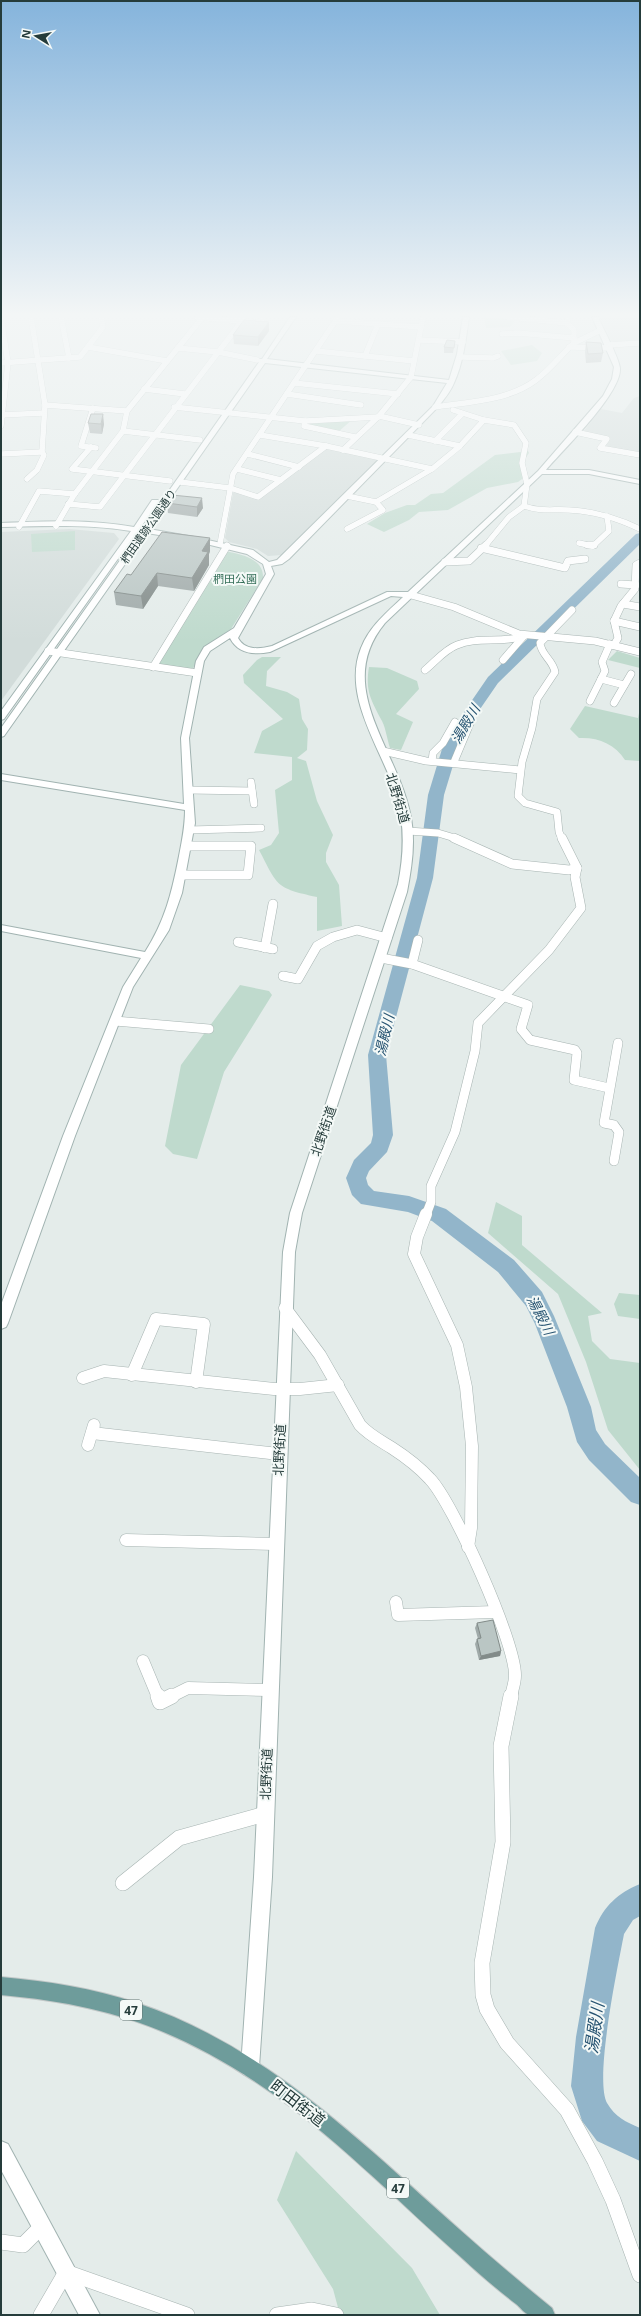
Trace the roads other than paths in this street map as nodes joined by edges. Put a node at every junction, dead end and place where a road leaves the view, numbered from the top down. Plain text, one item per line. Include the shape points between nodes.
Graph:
1 (43, 425) edge
2 (88, 425) edge
3 (124, 425) edge
4 (161, 425) edge
5 (211, 425) edge
6 (220, 425) edge
7 (266, 425) edge
8 (304, 425) edge
9 (369, 425) edge
10 (419, 425) edge
11 (451, 425) edge
12 (479, 425) edge
13 (513, 425) edge
14 (581, 425) edge
15 (123, 431) junction
16 (575, 432) junction
17 (154, 434) junction
18 (260, 435) junction
19 (408, 435) junction
20 (355, 437) junction
21 (200, 440) junction
22 (435, 441) junction
23 (326, 446) junction
24 (460, 446) junction
25 (91, 447) junction
26 (108, 450) junction
27 (343, 450) junction
28 (42, 452) junction
29 (1, 454) edge
30 (248, 454) junction
31 (640, 455) edge
32 (384, 459) junction
33 (299, 467) junction
34 (237, 469) junction
35 (432, 469) junction
36 (91, 471) junction
37 (540, 472) junction
38 (123, 475) junction
39 (27, 479) dead end
40 (281, 480) junction
41 (170, 481) junction
42 (180, 482) junction
43 (640, 482) edge
44 (527, 484) junction
45 (230, 488) junction
46 (75, 494) junction
47 (347, 496) junction
48 (376, 502) junction
49 (68, 504) junction
50 (524, 506) junction
51 (513, 512) junction
52 (495, 514) junction
53 (607, 516) junction
54 (57, 525) junction
55 (20, 526) junction
56 (1, 527) edge
57 (639, 527) edge
58 (136, 529) junction
59 (347, 529) dead end
60 (145, 530) junction
61 (579, 543) dead end
62 (224, 545) junction
63 (481, 548) junction
64 (585, 559) dead end
65 (446, 562) junction
66 (640, 563) edge
67 (268, 564) junction
68 (620, 584) dead end
69 (637, 586) edge
70 (411, 595) junction
71 (623, 604) junction
72 (640, 607) edge
73 (572, 610) dead end
74 (614, 621) junction
75 (640, 627) edge
76 (237, 630) junction
77 (526, 636) junction
78 (544, 636) junction
79 (612, 645) junction
80 (48, 651) junction
81 (640, 652) edge
82 (59, 653) junction
83 (503, 660) dead end
84 (153, 667) junction
85 (425, 670) dead end
86 (197, 673) junction
87 (631, 674) dead end
88 (601, 679) junction
89 (624, 685) junction
90 (590, 701) dead end
91 (614, 703) dead end
92 (1, 717) edge
93 (472, 720) dead end
94 (455, 722) dead end
95 (1, 734) edge
96 (383, 751) junction
97 (435, 761) junction
98 (453, 762) junction
99 (520, 770) junction
100 (1, 777) edge
101 (251, 782) dead end
102 (188, 790) junction
103 (252, 791) junction
104 (254, 804) dead end
105 (189, 808) junction
106 (261, 828) dead end
107 (189, 830) junction
108 (408, 831) junction
109 (186, 846) junction
110 (577, 868) junction
111 (181, 875) junction
112 (273, 904) dead end
113 (1, 928) edge
114 (387, 938) junction
115 (418, 940) dead end
116 (238, 942) dead end
117 (147, 956) junction
118 (380, 958) junction
119 (411, 964) junction
120 (283, 976) dead end
121 (503, 996) junction
122 (115, 1021) junction
123 (209, 1029) dead end
124 (618, 1043) dead end
125 (609, 1088) junction
126 (614, 1161) dead end
127 (285, 1308) junction
128 (1, 1323) edge
129 (132, 1375) junction
130 (83, 1378) dead end
131 (196, 1382) junction
132 (338, 1385) junction
133 (282, 1390) junction
134 (88, 1445) dead end
135 (279, 1454) junction
136 (126, 1540) dead end
137 (275, 1544) junction
138 (468, 1547) junction
139 (396, 1602) dead end
140 (495, 1612) junction
141 (143, 1661) dead end
142 (269, 1690) junction
143 (265, 1814) junction
144 (123, 1882) dead end
145 (1, 1986) edge
146 (250, 2067) junction
147 (1, 2151) edge
148 (42, 2226) junction
149 (1, 2242) edge
150 (66, 2272) junction
151 (640, 2275) edge
152 (544, 2314) edge
153 (41, 2315) edge
154 (90, 2315) edge
155 (187, 2315) edge
156 (277, 2315) edge
157 (336, 2315) edge

1 - 28 street
2 - 25 street via 81,446
3 - 15 street
4 - 17 street
5 - 21 street, 椚田遺跡公園通り
6 - 42 street, 椚田遺跡公園通り
7 - 18 street
8 - 20 street
9 - 20 street
10 - 19 street
11 - 22 street
12 - 24 street
13 - 44 street via 517,427 526,443 522,463
14 - 16 street, 北野街道
15 - 17 street
15 - 26 street
16 - 31 street via 606,439 600,448
16 - 37 street, 北野街道
17 - 21 street
17 - 38 street
18 - 23 street
18 - 30 street
19 - 22 street
19 - 32 street
20 - 27 street
21 - 41 street, 椚田遺跡公園通り
22 - 24 street
23 - 27 street
23 - 33 street
24 - 35 street
25 - 26 street
25 - 36 street via 72,469
26 - 36 street
27 - 32 street
28 - 29 street
28 - 39 street via 44,455 37,470
30 - 33 street
30 - 34 street
32 - 35 street
32 - 47 street
33 - 40 street
34 - 40 street
34 - 45 street via 233,474
35 - 48 street
36 - 38 street
36 - 46 street
37 - 43 street via 589,472
37 - 44 street, 北野街道
38 - 41 street
38 - 49 street via 100,507
40 - 45 street via 258,497
41 - 58 street, 椚田遺跡公園通り
42 - 45 street
42 - 60 street, 椚田遺跡公園通り
44 - 50 street
44 - 52 street, 北野街道
45 - 62 street
46 - 49 street
46 - 55 street via 39,491
47 - 48 street
47 - 67 street via 286,557 279,562
48 - 59 street via 383,510
49 - 54 street
50 - 51 street
50 - 53 street via 538,510 569,510
51 - 52 street
51 - 63 street
52 - 65 street, 北野街道
53 - 57 street
53 - 61 street via 609,531 594,546
54 - 55 street
54 - 58 street
55 - 56 street
58 - 60 street
58 - 80 street, 椚田遺跡公園通り
60 - 62 street
60 - 82 street, 椚田遺跡公園通り
62 - 67 street via 250,552
62 - 84 street
63 - 64 street via 565,568 568,561
63 - 65 street via 474,558 452,564
65 - 70 street, 北野街道
66 - 69 street via 636,565
67 - 76 street via 269,578
68 - 69 street
69 - 71 street
70 - 76 street via 389,594 271,650 255,651 239,646 234,638
70 - 77 street via 454,607
70 - 96 street, 北野街道 via 377,626 366,642 360,662 361,692
71 - 72 street
71 - 74 street
73 - 78 street
74 - 75 street
74 - 79 street via 618,638
76 - 86 street via 205,651 200,658
77 - 78 street
77 - 83 street
77 - 85 street via 456,645
78 - 79 street
78 - 99 street via 540,650 554,666 555,672 537,699
79 - 81 street
79 - 88 street via 602,662 605,671
80 - 82 street
80 - 92 street, 椚田遺跡公園通り
82 - 84 street
82 - 95 street, 椚田遺跡公園通り
84 - 86 street
86 - 102 street via 184,738
87 - 89 street
88 - 89 street
88 - 90 street
89 - 91 street
93 - 98 street
94 - 97 street via 442,745 435,749 432,757
96 - 97 street
96 - 108 street, 北野街道 via 404,807
97 - 98 street
98 - 99 street
99 - 110 street via 519,799 524,803 552,808 556,812 559,832
100 - 105 street
101 - 103 street
102 - 103 street
102 - 105 street
103 - 104 street
105 - 107 street
106 - 107 street
107 - 109 street
108 - 110 street via 438,833 459,839 512,864 568,870
108 - 114 street, 北野街道 via 405,880
109 - 111 street
109 - 111 street via 251,846 248,875
110 - 121 street via 575,877 581,903 580,910 549,950
111 - 117 street via 164,930
112 - 116 street via 269,949
113 - 117 street
114 - 118 street, 北野街道
114 - 120 street via 357,930 334,937 317,946 298,979
115 - 119 street
117 - 122 street via 130,984
118 - 119 street
118 - 127 street, 北野街道 via 296,1213 289,1252
119 - 121 street
121 - 125 street via 528,1005 521,1030 530,1040 575,1050 577,1053 574,1080
121 - 138 street via 481,1018 476,1028 475,1051 455,1132 431,1186 432,1202 417,1237 414,1254 457,1345 469,1405 472,1446 471,1528
122 - 123 street
122 - 128 street via 69,1136
124 - 125 street
125 - 126 street via 604,1123 614,1125 619,1132
127 - 132 street via 300,1325
127 - 133 street, 北野街道
129 - 130 street via 104,1370
129 - 131 street
129 - 131 street via 156,1319 164,1319 204,1324
131 - 133 street
132 - 133 street
132 - 138 street via 364,1430 409,1461 436,1485
133 - 135 street, 北野街道
134 - 135 street via 93,1429
135 - 137 street, 北野街道
136 - 137 street
137 - 142 street, 北野街道
138 - 140 street
139 - 140 street via 398,1615
140 - 151 street via 515,1666 515,1676 500,1746 503,1842 482,1964 483,1995 487,2008 507,2043 566,2110 577,2129 613,2200
141 - 142 street via 160,1702 188,1688
142 - 143 street, 北野街道
143 - 144 street via 180,1838
143 - 146 street, 北野街道
145 - 146 main road, 町田街道 / 47 via 71,1995 122,2007 186,2032
146 - 152 main road, 町田街道 / 47 via 320,2120 487,2269
147 - 148 street
148 - 149 street via 23,2245
148 - 150 street
150 - 153 street
150 - 154 street
150 - 155 street
156 - 157 street via 312,2310

